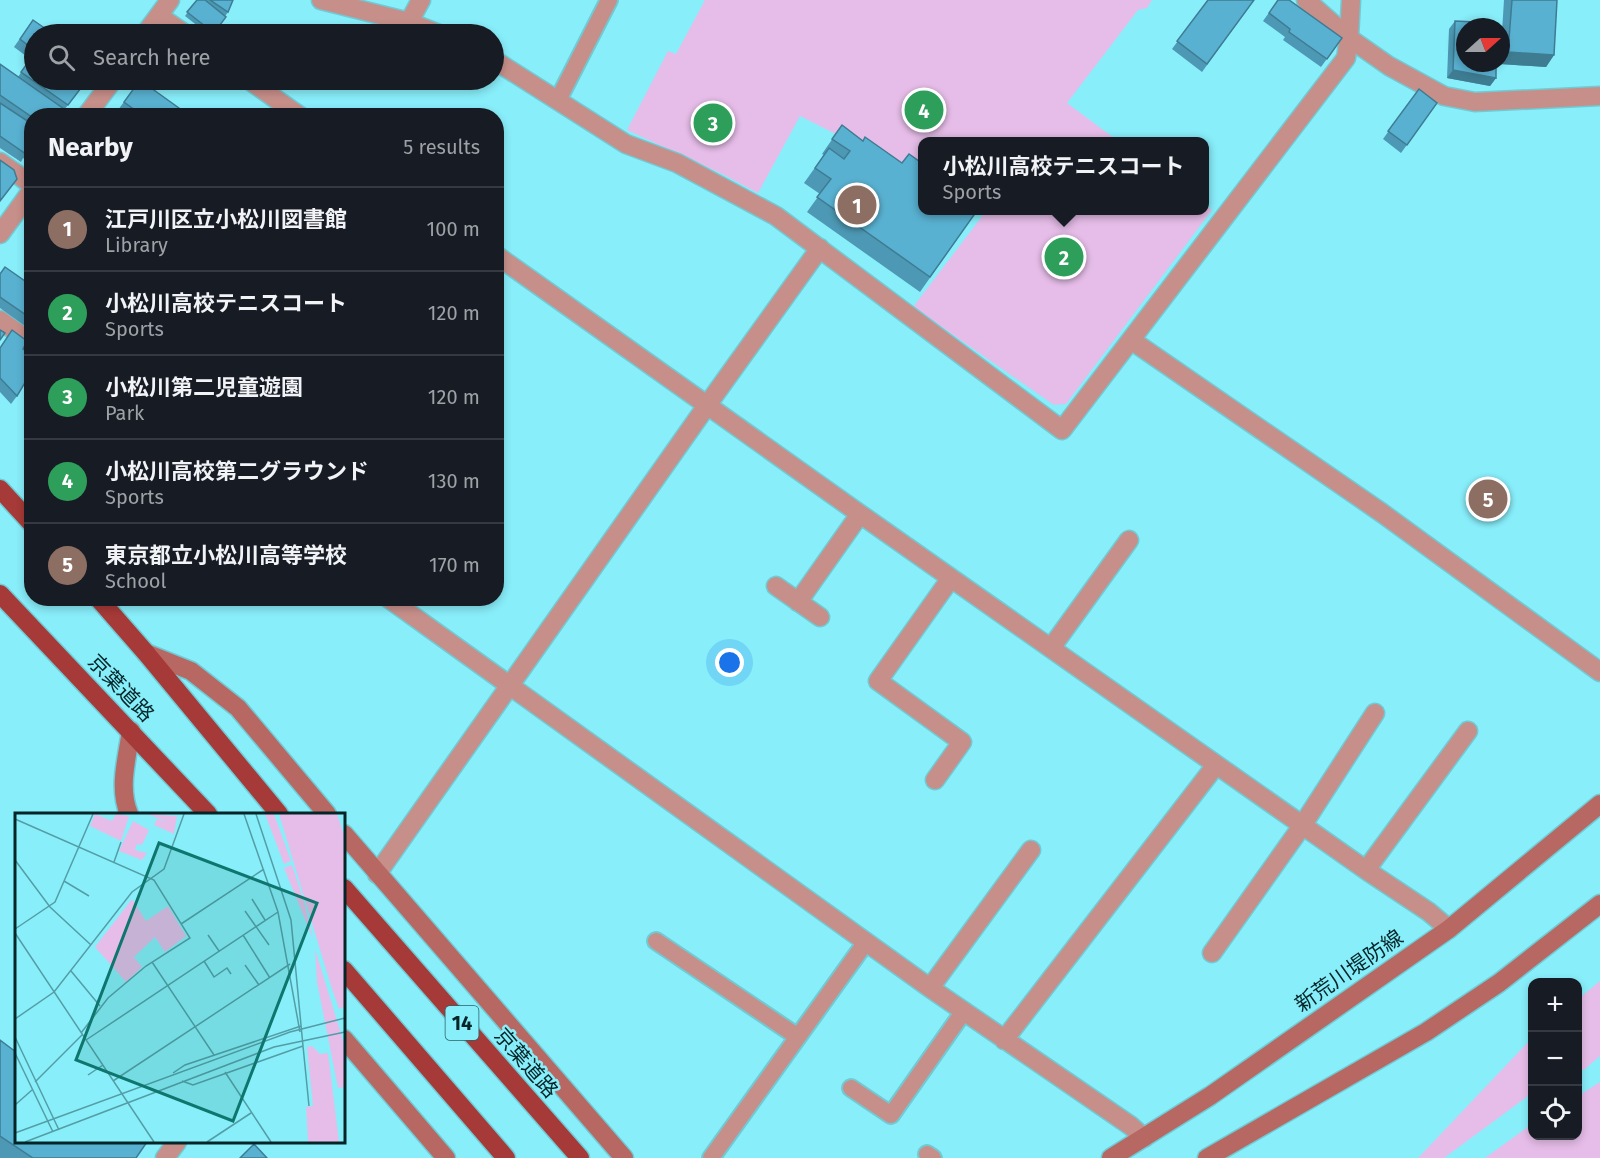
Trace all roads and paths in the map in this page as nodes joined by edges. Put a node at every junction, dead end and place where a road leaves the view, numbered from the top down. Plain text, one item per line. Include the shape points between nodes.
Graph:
1 (170, 0) edge
2 (321, 0) edge
3 (421, 0) edge
4 (609, 0) edge
5 (1306, 0) edge
6 (1351, 0) edge
7 (159, 16) junction
8 (409, 22) junction
9 (153, 24) edge
10 (171, 24) edge
11 (414, 24) edge
12 (1349, 38) junction
13 (504, 66) edge
14 (105, 90) edge
15 (263, 90) edge
16 (1600, 96) edge
17 (558, 100) junction
18 (92, 108) edge
19 (289, 108) edge
20 (0, 162) edge
21 (24, 179) edge
22 (24, 201) edge
23 (0, 234) edge
24 (820, 248) junction
25 (504, 261) edge
26 (0, 320) edge
27 (24, 337) edge
28 (1131, 340) junction
29 (708, 404) junction
30 (0, 489) edge
31 (860, 514) junction
32 (24, 516) edge
33 (1129, 540) dead end
34 (951, 578) junction
35 (776, 586) dead end
36 (0, 594) edge
37 (798, 602) junction
38 (105, 606) edge
39 (399, 606) edge
40 (820, 617) dead end
41 (1051, 648) junction
42 (146, 653) junction
43 (1600, 672) edge
44 (509, 686) junction
45 (1375, 713) dead end
46 (132, 731) junction
47 (1468, 731) dead end
48 (1216, 765) junction
49 (935, 780) dead end
50 (1600, 804) edge
51 (129, 813) edge
52 (207, 813) edge
53 (278, 813) edge
54 (326, 813) edge
55 (1302, 826) junction
56 (345, 835) edge
57 (1031, 850) dead end
58 (1366, 870) junction
59 (377, 874) junction
60 (345, 889) edge
61 (1600, 904) edge
62 (1449, 929) junction
63 (656, 941) dead end
64 (866, 942) junction
65 (1212, 953) dead end
66 (345, 971) edge
67 (930, 988) junction
68 (963, 1011) junction
69 (798, 1037) junction
70 (345, 1040) edge
71 (1004, 1040) junction
72 (851, 1088) dead end
73 (1144, 1138) junction
74 (176, 1143) edge
75 (165, 1158) edge
76 (446, 1158) edge
77 (506, 1158) edge
78 (580, 1158) edge
79 (624, 1158) edge
80 (711, 1158) edge
81 (1111, 1158) edge
82 (1207, 1158) edge

1 - 7 street
2 - 8 street
3 - 8 street
4 - 17 lane
5 - 12 street
6 - 12 street
7 - 9 street
7 - 10 street
8 - 11 street
12 - 16 street via 1389,66 1444,96 1475,102
12 - 28 street via 1346,58
13 - 17 street
14 - 18 street
15 - 19 street
17 - 24 street via 626,144 677,163 776,216
20 - 21 street
22 - 23 street
24 - 28 street via 1062,430
24 - 29 street
25 - 29 street
26 - 27 street
28 - 43 street via 1382,513
29 - 31 street
29 - 44 street
30 - 32 highway
31 - 34 street
31 - 37 street
33 - 41 street
34 - 41 street
34 - 49 street via 878,681 962,742
35 - 37 street
36 - 46 highway, 京葉道路
37 - 40 street
38 - 42 highway, 京葉道路
39 - 44 street
41 - 48 street
42 - 53 highway, 京葉道路
42 - 54 main road via 191,671 237,708
44 - 59 street
44 - 64 street
45 - 55 street
46 - 51 main road via 123,798
46 - 52 highway, 京葉道路
47 - 58 street
48 - 55 street
48 - 71 street
50 - 62 main road, 新荒川堤防線
55 - 58 street
55 - 65 street
56 - 59 main road
57 - 67 street
58 - 62 street
59 - 79 main road
60 - 78 highway, 京葉道路 / 14
61 - 82 main road via 1499,983 1426,1032
62 - 73 main road, 新荒川堤防線
63 - 69 lane
64 - 67 street
64 - 69 lane
66 - 77 highway, 14
67 - 68 street
68 - 71 street
68 - 72 lane via 891,1115
69 - 80 lane
70 - 76 main road
71 - 73 street
73 - 81 main road, 新荒川堤防線
74 - 75 street

